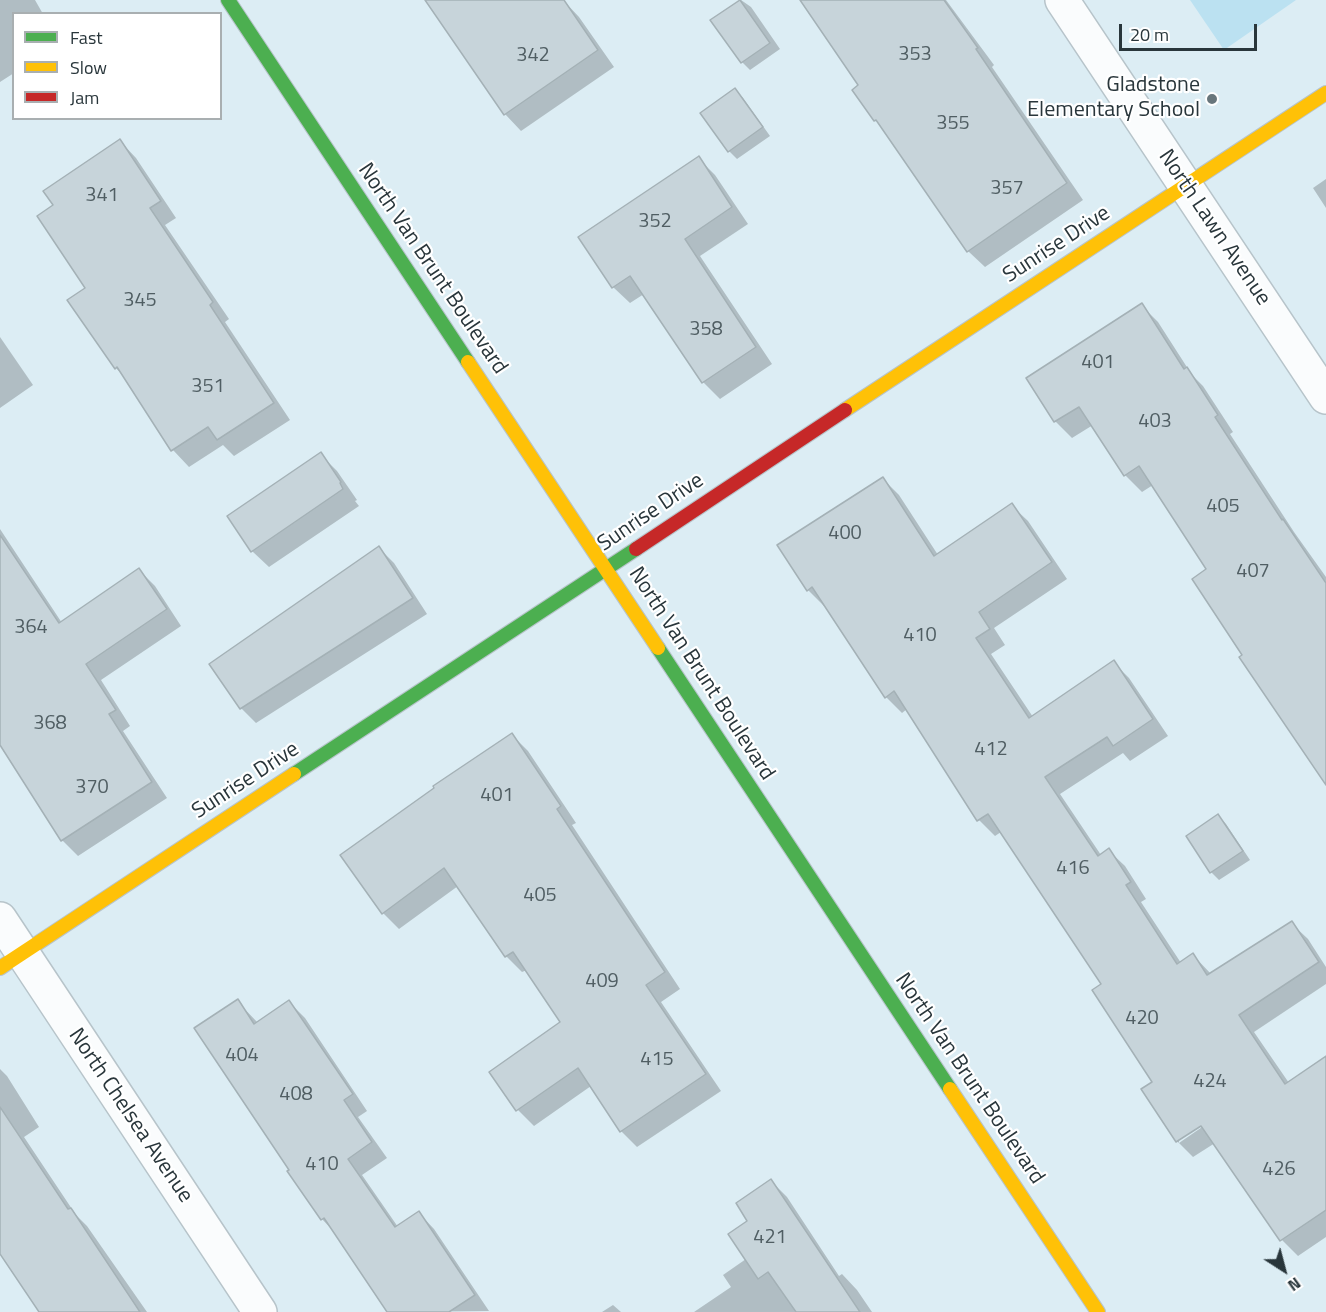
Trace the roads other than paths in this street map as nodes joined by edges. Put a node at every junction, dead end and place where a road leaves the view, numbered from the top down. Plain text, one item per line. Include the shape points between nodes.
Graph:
1 (228, 0) edge
2 (1062, 0) edge
3 (1326, 93) edge
4 (1185, 185) junction
5 (1326, 397) edge
6 (606, 568) junction
7 (0, 920) edge
8 (11, 961) edge
9 (260, 1312) edge
10 (1098, 1312) edge

1 - 6 street, North Van Brunt Boulevard
2 - 4 street, North Lawn Avenue
3 - 4 street, Sunrise Drive
4 - 5 street, North Lawn Avenue
4 - 6 street, Sunrise Drive
6 - 8 street, Sunrise Drive
6 - 10 street, North Van Brunt Boulevard
7 - 8 street, North Chelsea Avenue
8 - 9 street, North Chelsea Avenue

